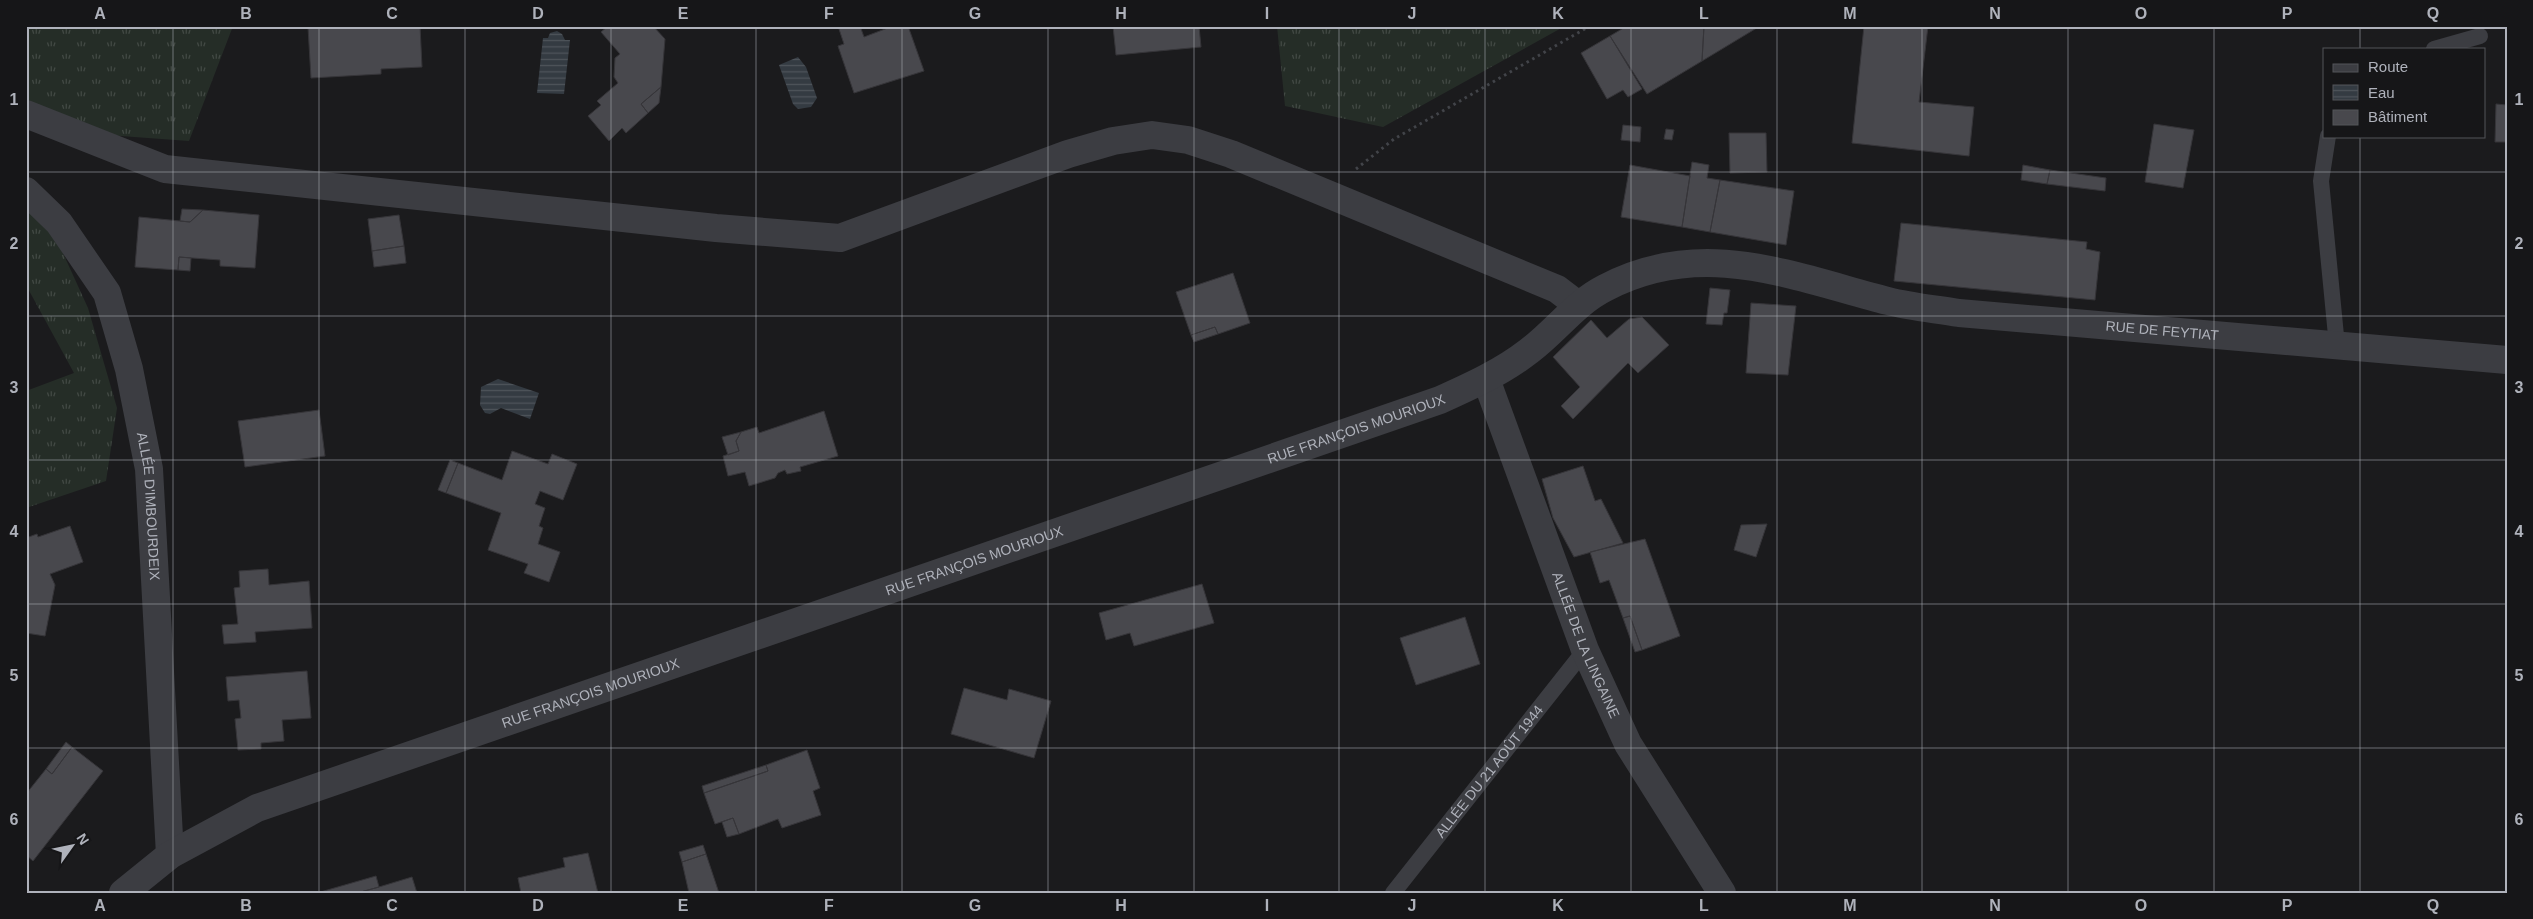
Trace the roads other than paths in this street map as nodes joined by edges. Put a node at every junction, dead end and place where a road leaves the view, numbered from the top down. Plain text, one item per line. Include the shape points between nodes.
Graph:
1 (2480, 36) dead end
2 (2438, 48) edge
3 (26, 114) edge
4 (2328, 138) edge
5 (26, 191) edge
6 (1821, 281) joint
7 (1578, 305) junction
8 (2337, 346) junction
9 (2507, 360) edge
10 (1486, 379) junction
11 (1585, 650) junction
12 (170, 855) junction
13 (123, 893) edge
14 (1393, 893) edge
15 (1722, 893) edge

1 - 2 lane
3 - 7 street via 165,169 696,226 840,238 1068,154 1113,141 1152,135 1188,140 1222,151 1557,289
4 - 8 lane via 2322,181
5 - 12 street, ALLÉE D'IMBOURDEIX via 60,223 106,293 129,369 149,469
6 - 7 street, RUE FRANÇOIS MOURIOUX via 1742,264 1695,262 1666,266 1634,276 1604,288
6 - 8 street, RUE DE FEYTIAT via 1889,301 1959,313
7 - 10 street, RUE FRANÇOIS MOURIOUX via 1530,351
8 - 9 street, RUE DE FEYTIAT
10 - 11 street, ALLÉE DE LA LINGAINE
10 - 12 street, RUE FRANÇOIS MOURIOUX via 1440,400 257,808
11 - 14 lane, ALLÉE DU 21 AOÛT 1944
11 - 15 street, ALLÉE DE LA LINGAINE via 1628,744
12 - 13 street, RUE FRANÇOIS MOURIOUX

